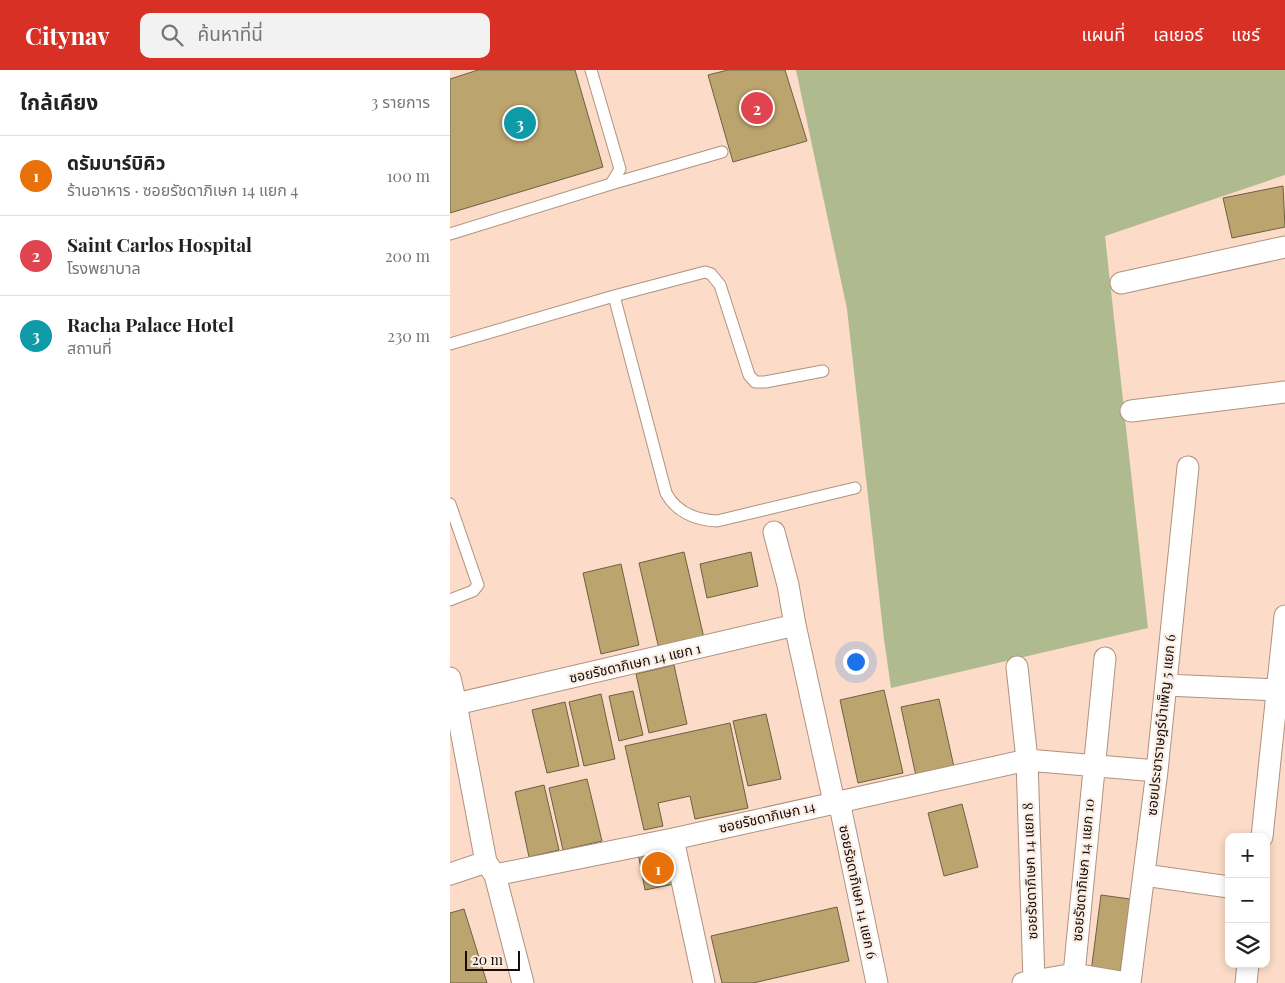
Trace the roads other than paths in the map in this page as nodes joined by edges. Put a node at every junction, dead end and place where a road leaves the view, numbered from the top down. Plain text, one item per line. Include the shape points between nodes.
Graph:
1 (591, 70) edge
2 (722, 152) dead end
3 (611, 184) junction
4 (450, 234) edge
5 (1285, 247) edge
6 (1121, 283) dead end
7 (614, 296) junction
8 (450, 344) edge
9 (823, 371) dead end
10 (1285, 392) edge
11 (1131, 411) dead end
12 (1188, 467) dead end
13 (855, 488) dead end
14 (450, 504) edge
15 (774, 532) dead end
16 (450, 600) edge
17 (1285, 616) edge
18 (795, 625) junction
19 (1105, 658) dead end
20 (1016, 667) dead end
21 (450, 678) edge
22 (1166, 686) junction
23 (1277, 690) junction
24 (456, 704) junction
25 (1027, 760) junction
26 (1093, 765) junction
27 (1157, 771) junction
28 (837, 801) junction
29 (1262, 833) edge
30 (673, 839) junction
31 (490, 869) junction
32 (450, 874) edge
33 (1144, 875) junction
34 (1225, 886) edge
35 (1248, 968) edge
36 (1074, 974) junction
37 (1029, 982) edge
38 (523, 983) edge
39 (704, 983) edge
40 (877, 983) edge
41 (1128, 983) edge
42 (1246, 983) edge

1 - 3 lane via 620,169
2 - 3 lane
3 - 4 lane
5 - 6 street
7 - 8 lane
7 - 9 lane via 705,272 711,274 720,285 755,382
7 - 13 lane via 670,502 691,516 717,521
10 - 11 street
12 - 22 street, ซอยประชาราษฎร์บำเพ็ญ 5 แยก 6
14 - 16 lane via 478,586
15 - 18 street
17 - 23 street
18 - 24 street, ซอยรัชดาภิเษก 14 แยก 1
18 - 28 street
19 - 26 street, ซอยรัชดาภิเษก 14 แยก 10
20 - 25 street, ซอยรัชดาภิเษก 14 แยก 8
21 - 24 street
22 - 23 street
22 - 27 street, ซอยประชาราษฎร์บำเพ็ญ 5 แยก 6
23 - 29 street
24 - 31 street
25 - 26 street, ซอยรัชดาภิเษก 14
25 - 28 street, ซอยรัชดาภิเษก 14
25 - 37 street, ซอยรัชดาภิเษก 14 แยก 8
26 - 27 street, ซอยรัชดาภิเษก 14
26 - 36 street, ซอยรัชดาภิเษก 14 แยก 10
27 - 33 street, ซอยประชาราษฎร์บำเพ็ญ 5 แยก 6
28 - 30 street, ซอยรัชดาภิเษก 14
28 - 40 street, ซอยรัชดาภิเษก 14 แยก 6
30 - 31 street, ซอยรัชดาภิเษก 14
30 - 39 street
31 - 32 street, ซอยรัชดาภิเษก 14
31 - 38 street
33 - 34 street
33 - 41 street, ซอยประชาราษฎร์บำเพ็ญ 5 แยก 6
35 - 42 street
36 - 37 street
36 - 41 street

